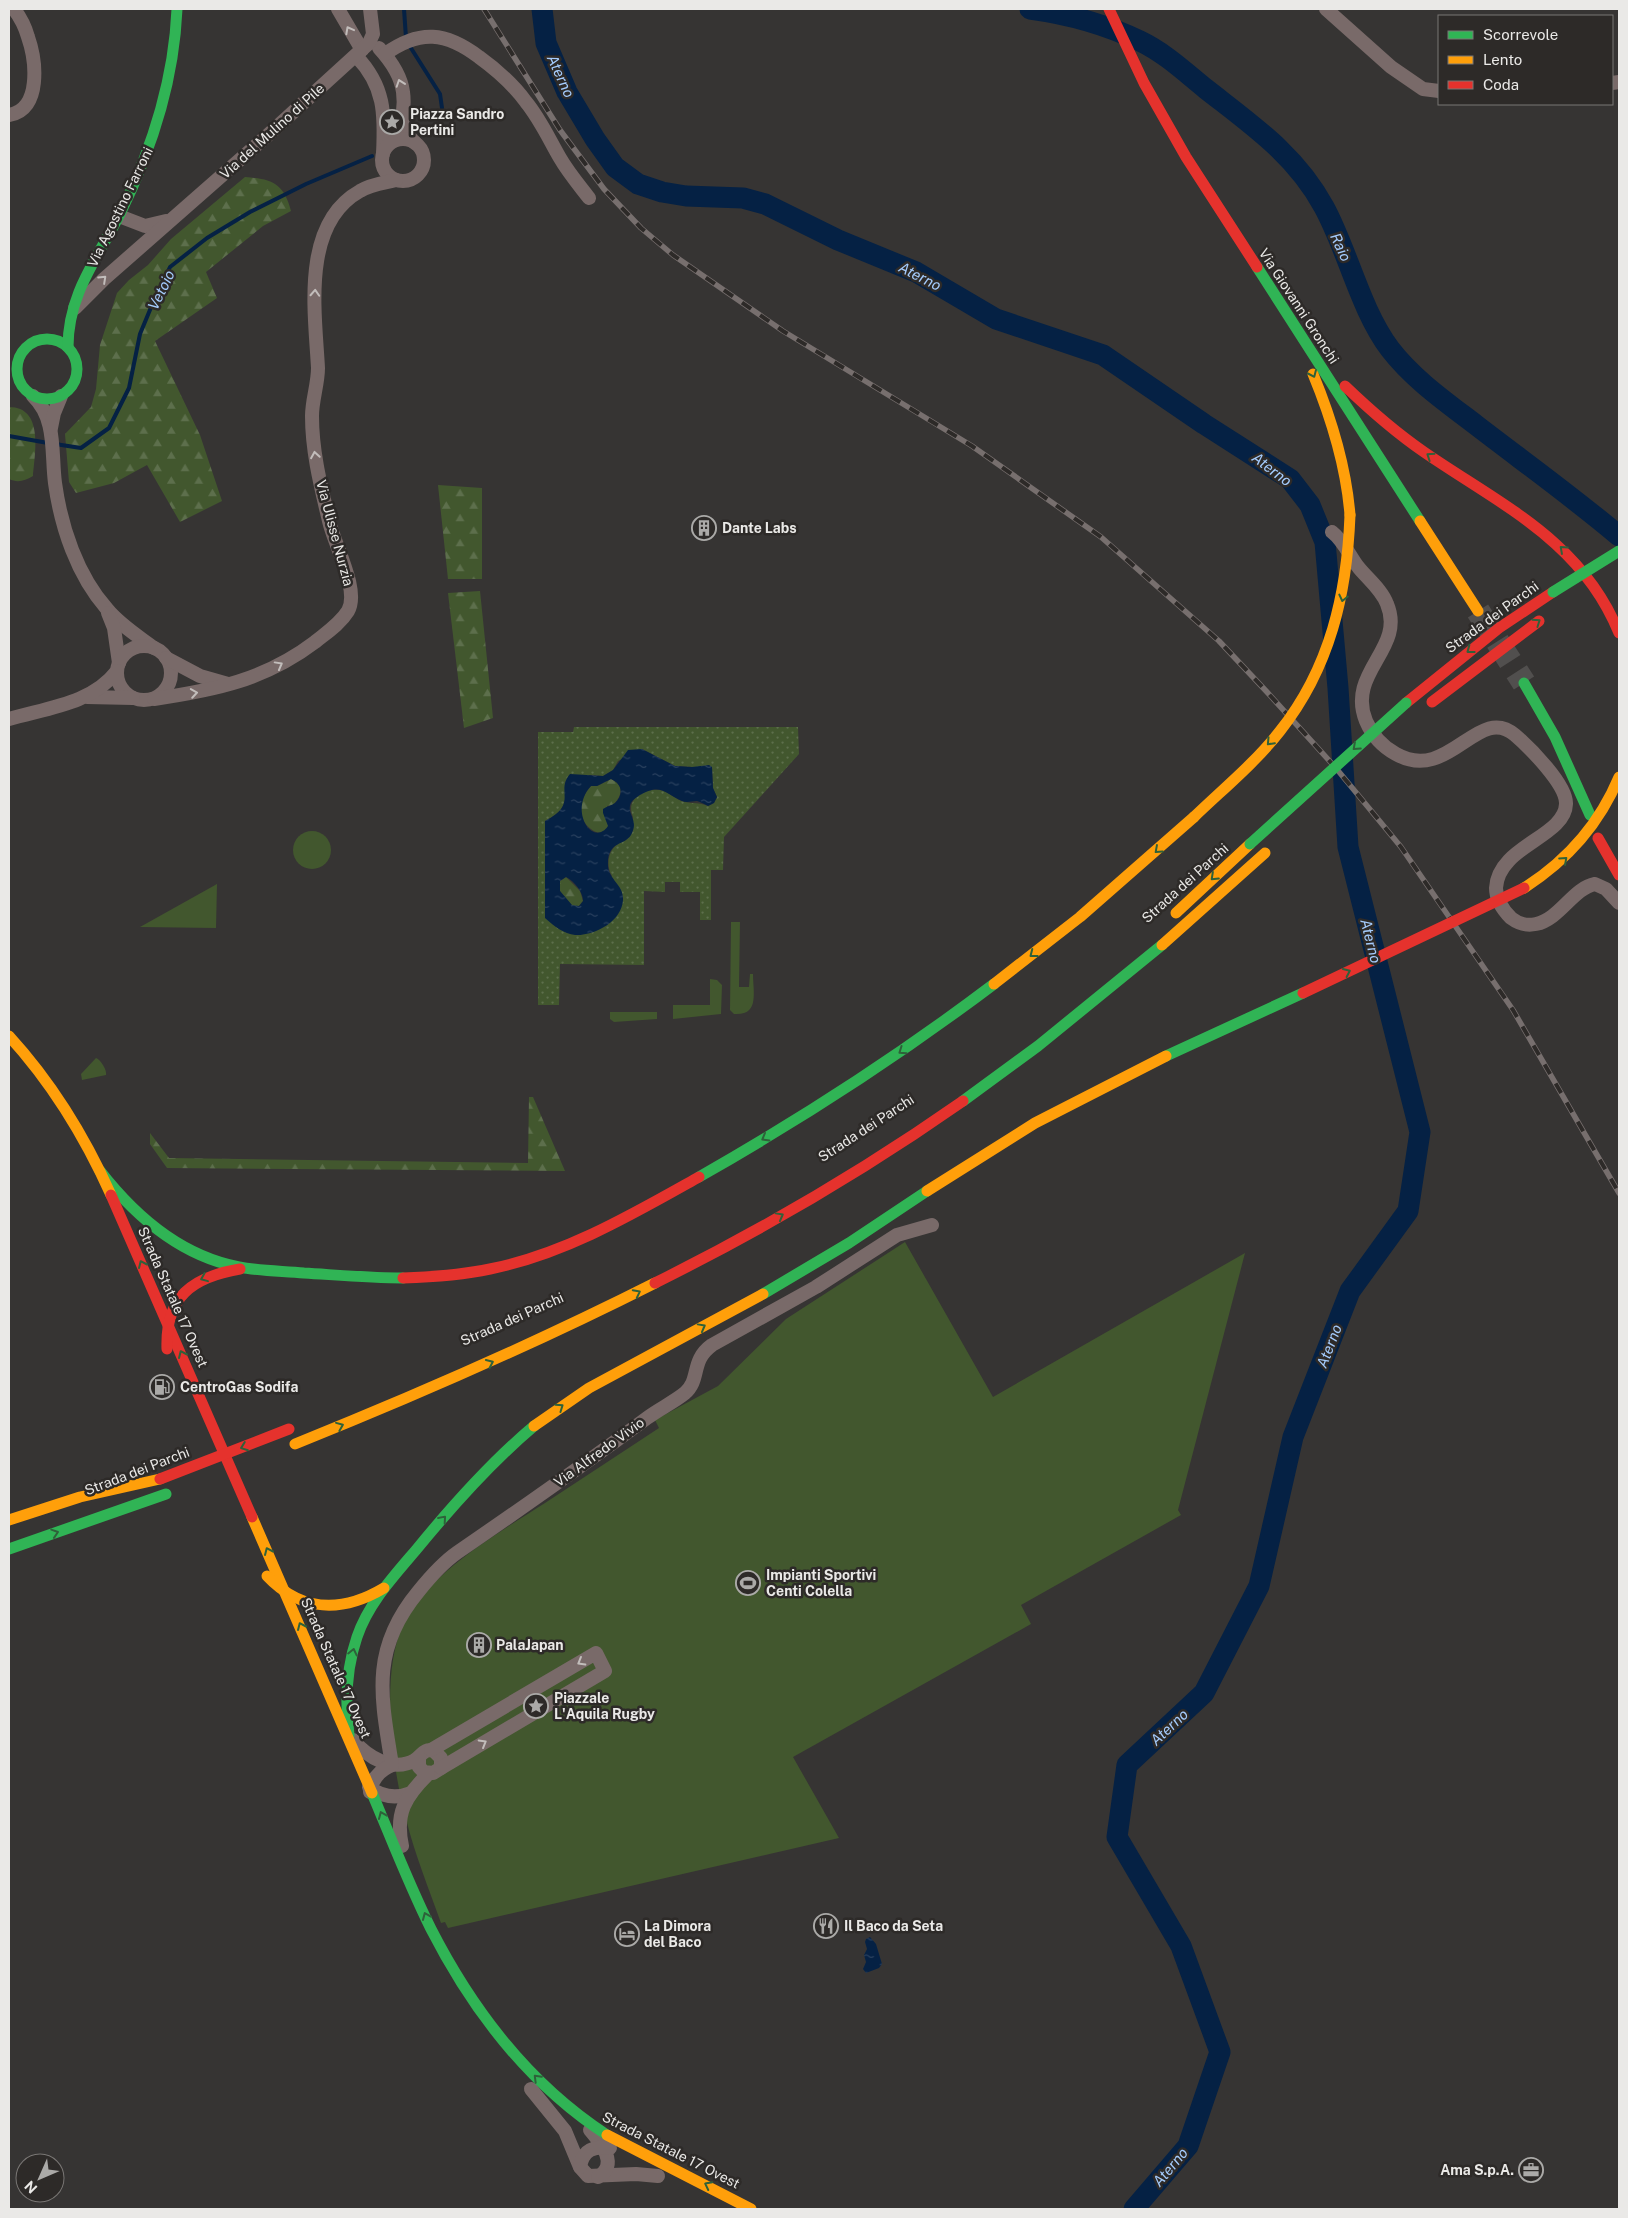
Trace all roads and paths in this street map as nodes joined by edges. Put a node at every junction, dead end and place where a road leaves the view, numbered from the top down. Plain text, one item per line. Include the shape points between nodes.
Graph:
1 (14, 9) edge
2 (177, 9) edge
3 (338, 9) edge
4 (370, 9) edge
5 (1109, 9) edge
6 (1326, 9) edge
7 (363, 49) junction
8 (385, 54) junction
9 (1438, 92) edge
10 (382, 108) junction
11 (403, 108) junction
12 (9, 115) edge
13 (415, 143) junction
14 (383, 154) junction
15 (396, 180) junction
16 (589, 198) dead end
17 (119, 216) junction
18 (171, 219) junction
19 (1277, 298) junction
20 (66, 314) junction
21 (49, 329) dead end
22 (39, 340) junction
23 (68, 346) junction
24 (22, 353) junction
25 (9, 365) edge
26 (9, 382) edge
27 (30, 394) junction
28 (53, 404) junction
29 (1332, 532) dead end
30 (1619, 551) edge
31 (1605, 578) dead end
32 (1584, 591) dead end
33 (107, 610) junction
34 (1478, 611) tunnel mouth
35 (1546, 616) dead end
36 (1619, 632) edge
37 (154, 648) junction
38 (166, 658) junction
39 (118, 667) junction
40 (1524, 683) tunnel mouth
41 (234, 684) junction
42 (84, 698) junction
43 (133, 698) junction
44 (154, 699) junction
45 (1422, 711) dead end
46 (9, 719) edge
47 (1393, 735) dead end
48 (1371, 755) dead end
49 (1619, 777) edge
50 (1590, 815) dead end
51 (1598, 838) dead end
52 (1269, 849) dead end
53 (1619, 875) edge
54 (1619, 903) edge
55 (1166, 922) dead end
56 (9, 1036) edge
57 (9, 1046) edge
58 (100, 1171) junction
59 (932, 1225) dead end
60 (251, 1269) junction
61 (168, 1322) junction
62 (167, 1349) junction
63 (294, 1427) dead end
64 (290, 1446) dead end
65 (240, 1465) dead end
66 (221, 1473) dead end
67 (160, 1479) junction
68 (171, 1492) dead end
69 (9, 1520) edge
70 (42, 1522) dead end
71 (9, 1549) edge
72 (267, 1576) junction
73 (389, 1584) junction
74 (287, 1596) junction
75 (348, 1735) junction
76 (425, 1753) junction
77 (392, 1765) junction
78 (350, 1767) junction
79 (441, 1768) junction
80 (428, 1774) junction
81 (371, 1788) junction
82 (411, 1792) junction
83 (368, 1810) junction
84 (407, 1874) junction
85 (478, 2028) dead end
86 (526, 2085) joint
87 (573, 2111) junction
88 (603, 2147) junction
89 (648, 2157) junction
90 (580, 2166) junction
91 (598, 2177) junction
92 (664, 2179) joint
93 (690, 2191) dead end
94 (739, 2209) edge
95 (751, 2209) edge

1 - 12 street via 28,37 34,80 31,96 24,108
2 - 17 main road, Via Agostino Farroni via 173,52 160,114
7 -> 3 street
4 - 7 street via 373,34
5 - 19 main road, Via Giovanni Gronchi via 1144,83 1186,157
6 - 9 street via 1391,67 1423,89
7 - 8 street
7 - 10 street
7 - 18 street, Via del Mulino di Pile
11 -> 8 street via 402,84
8 - 16 street via 407,42 433,36 452,40 470,50 504,77 532,110 566,168
10 - 11 street via 393,118
10 - 14 street
11 - 13 street via 402,126
13 - 14 street via 397,140 388,145
13 - 15 street via 423,155 422,169 410,180
14 - 15 street via 384,169
41 -> 15 street, Via Ulisse Nurzia via 274,669 298,655 340,621 351,601 351,590 330,526 314,452 312,416 318,370 314,316 316,271 324,233 342,206 363,189
17 - 18 street, Via del Mulino di Pile via 145,226
17 - 20 main road, Via Agostino Farroni
20 -> 18 street, Via del Mulino di Pile
19 - 34 main road, Via Giovanni Gronchi
36 -> 19 main road via 1603,598 1574,559 1547,536 1417,447 1368,408 1341,382
19 -> 60 main road, bridge via 1328,410 1345,472 1350,515 1349,561 1343,600 1328,646 1311,682 1275,737 1194,817 1069,926 911,1044 786,1126 683,1186 607,1225 522,1260 458,1275 378,1277
20 - 23 main road
21 - 22 main road
22 - 23 main road via 59,341
22 - 24 main road
23 - 28 main road via 78,373 69,391
24 - 25 main road
24 - 27 main road via 18,361 18,377
26 - 27 main road
27 - 28 street
27 - 28 main road
28 - 33 street via 51,431 61,514 86,578
29 - 54 street via 1381,594 1390,611 1385,646 1365,680 1362,692 1364,715 1380,742 1400,756 1429,761 1444,756 1484,730 1504,728 1518,738 1562,788 1566,806 1559,820 1501,871 1496,890 1504,910 1524,925 1536,924 1595,884 1606,889
30 -> 55 main road, Strada dei Parchi, bridge via 1553,592 1451,665
31 - 32 main road
33 - 37 street
33 - 39 street via 114,628
45 -> 35 main road
37 - 38 street
37 - 39 street via 138,647 123,656
38 - 41 street via 200,676
38 - 44 street via 170,665 170,681 161,695
39 - 42 street via 104,685
39 - 43 street via 121,687
40 - 50 main road via 1555,737
44 -> 41 street, Via Ulisse Nurzia
42 - 43 street
42 - 46 street
43 - 44 street
47 - 48 main road
73 -> 49 main road, bridge via 478,1480 535,1426 571,1400 823,1258 1039,1121 1524,888 1558,865 1583,840 1607,805
51 - 53 main road
64 -> 52 main road via 467,1373 573,1324 700,1261 867,1164 983,1086 1082,1012
56 - 58 main road, Strada Statale 17 Ovest via 51,1087
57 - 62 main road, Strada Statale 17 Ovest via 44,1091 72,1137
58 - 60 main road via 122,1197 168,1237 219,1262
61 -> 58 main road, Strada Statale 17 Ovest
59 - 77 street, Via Alfredo Vivio via 897,1235 816,1287 712,1344 699,1358 693,1382 683,1394 439,1567 400,1615 388,1643 382,1694
60 -> 61 main road via 220,1273 196,1282 180,1298
61 - 62 main road
74 -> 61 main road, Strada Statale 17 Ovest
62 - 72 main road, Strada Statale 17 Ovest
63 -> 67 main road, Strada dei Parchi, bridge
65 - 66 main road
67 - 69 main road via 80,1497
67 - 70 main road, Strada dei Parchi
71 -> 68 main road
72 - 74 main road
72 - 78 main road, Strada Statale 17 Ovest
73 - 74 main road via 366,1598 336,1605 314,1604
75 -> 73 main road via 347,1692 354,1647 364,1621
75 -> 74 main road, Strada Statale 17 Ovest
75 - 77 street via 367,1754
75 - 81 main road, Strada Statale 17 Ovest
76 - 77 street via 410,1762
76 - 79 street via 440,1755
79 -> 76 street via 606,1671 596,1653
76 - 80 street via 419,1767
77 - 81 street via 378,1775
78 - 81 street
78 - 83 main road, Strada Statale 17 Ovest
79 - 80 street
80 - 82 street
81 - 82 street via 388,1796
81 - 83 street
84 -> 81 main road, Strada Statale 17 Ovest
82 - 84 street via 401,1811 399,1824
83 - 85 main road, Strada Statale 17 Ovest via 435,1958
87 -> 84 main road, Strada Statale 17 Ovest via 522,2062 468,1996 445,1957
86 - 88 main road, Strada Statale 17 Ovest
86 - 90 street via 565,2131
87 - 88 street
87 - 89 main road, Strada Statale 17 Ovest via 604,2134
88 - 89 street
88 - 90 street via 585,2153
88 - 91 street via 608,2163
88 - 92 main road, Strada Statale 17 Ovest
95 -> 89 main road, Strada Statale 17 Ovest
90 - 91 street via 588,2176
91 - 92 street via 636,2174
93 - 94 main road, Strada Statale 17 Ovest

